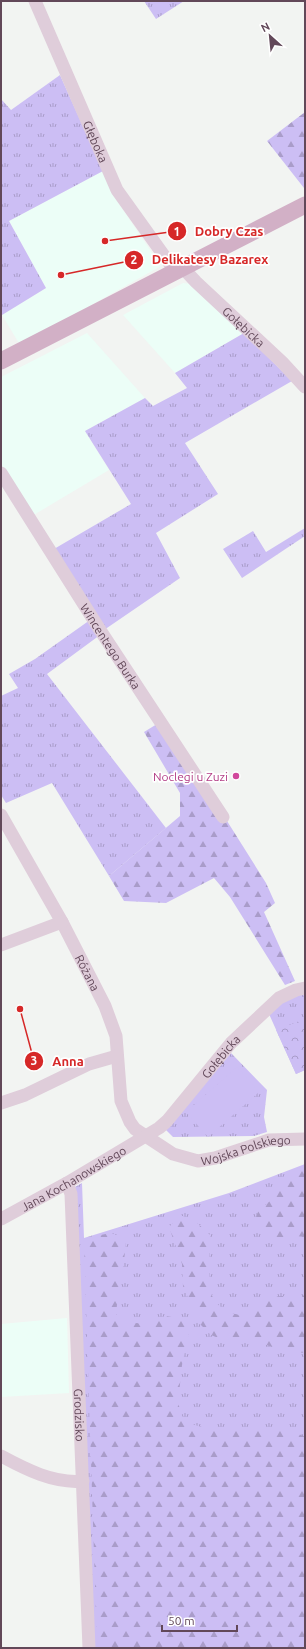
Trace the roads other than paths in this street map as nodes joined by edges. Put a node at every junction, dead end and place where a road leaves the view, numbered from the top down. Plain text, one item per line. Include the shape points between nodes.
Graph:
1 (35, 1) edge
2 (305, 205) edge
3 (179, 269) junction
4 (1, 361) edge
5 (305, 387) edge
6 (1, 472) edge
7 (1, 817) edge
8 (223, 817) dead end
9 (62, 922) junction
10 (1, 945) edge
11 (305, 988) edge
12 (117, 1056) junction
13 (1, 1103) edge
14 (146, 1137) junction
15 (305, 1139) edge
16 (67, 1183) junction
17 (1, 1219) edge
18 (1, 1456) edge
19 (83, 1480) junction
20 (89, 1648) edge

1 - 3 street, Głęboka via 117,190
2 - 3 main road
3 - 4 main road
3 - 5 street, Gołębicka via 282,362
6 - 8 street, Wincentego Burka via 100,630
7 - 9 street, Różana
9 - 10 street
9 - 12 street, Różana via 105,1006 113,1027
11 - 14 street, Gołębicka via 279,998 224,1051 167,1121
12 - 13 street via 89,1064 25,1095
12 - 14 street, Różana via 121,1102 130,1122
14 - 15 street, Wojska Polskiego via 173,1154 198,1161 269,1140
14 - 16 street, Jana Kochanowskiego
16 - 17 street, Jana Kochanowskiego
16 - 19 street, Grodzisko via 71,1194
18 - 19 street via 33,1472 66,1480
19 - 20 street, Grodzisko

